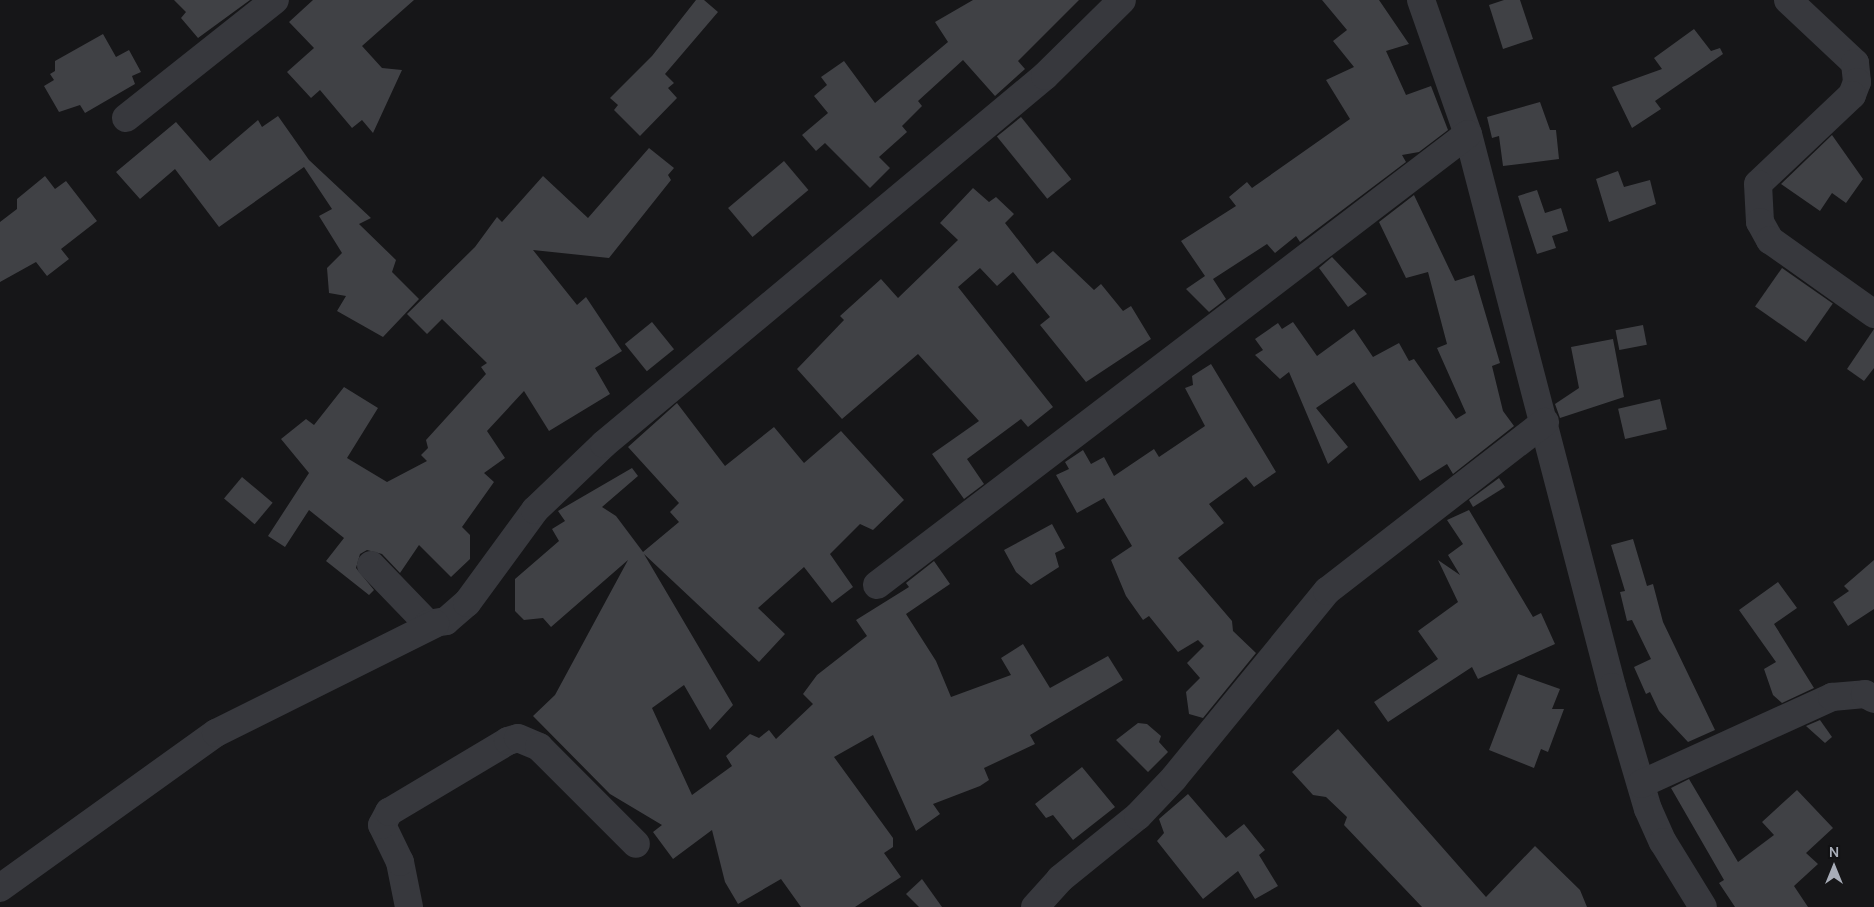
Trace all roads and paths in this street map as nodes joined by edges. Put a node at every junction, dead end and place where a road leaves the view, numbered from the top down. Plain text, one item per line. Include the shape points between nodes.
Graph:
1 (275, 0) edge
2 (1122, 0) edge
3 (1421, 0) edge
4 (1788, 0) edge
5 (126, 118) dead end
6 (1468, 134) junction
7 (1874, 314) edge
8 (1545, 422) junction
9 (371, 565) dead end
10 (877, 585) dead end
11 (435, 624) junction
12 (1874, 699) edge
13 (1641, 784) junction
14 (636, 844) dead end
15 (0, 888) edge
16 (409, 907) edge
17 (1035, 907) edge
18 (1703, 907) edge

1 - 5 street
2 - 11 street via 1045,76 604,444 535,510 467,603
3 - 6 street
4 - 7 street via 1855,63 1857,82 1852,95 1758,184 1760,222 1770,240
6 - 8 street
6 - 10 street
8 - 13 street
8 - 17 street via 1327,591 1174,778 1138,816 1060,879
9 - 11 street via 428,624
11 - 15 street via 216,733
12 - 13 street via 1865,694 1832,697
13 - 18 street via 1663,842
14 - 16 street via 540,747 513,739 389,812 382,825 400,862

